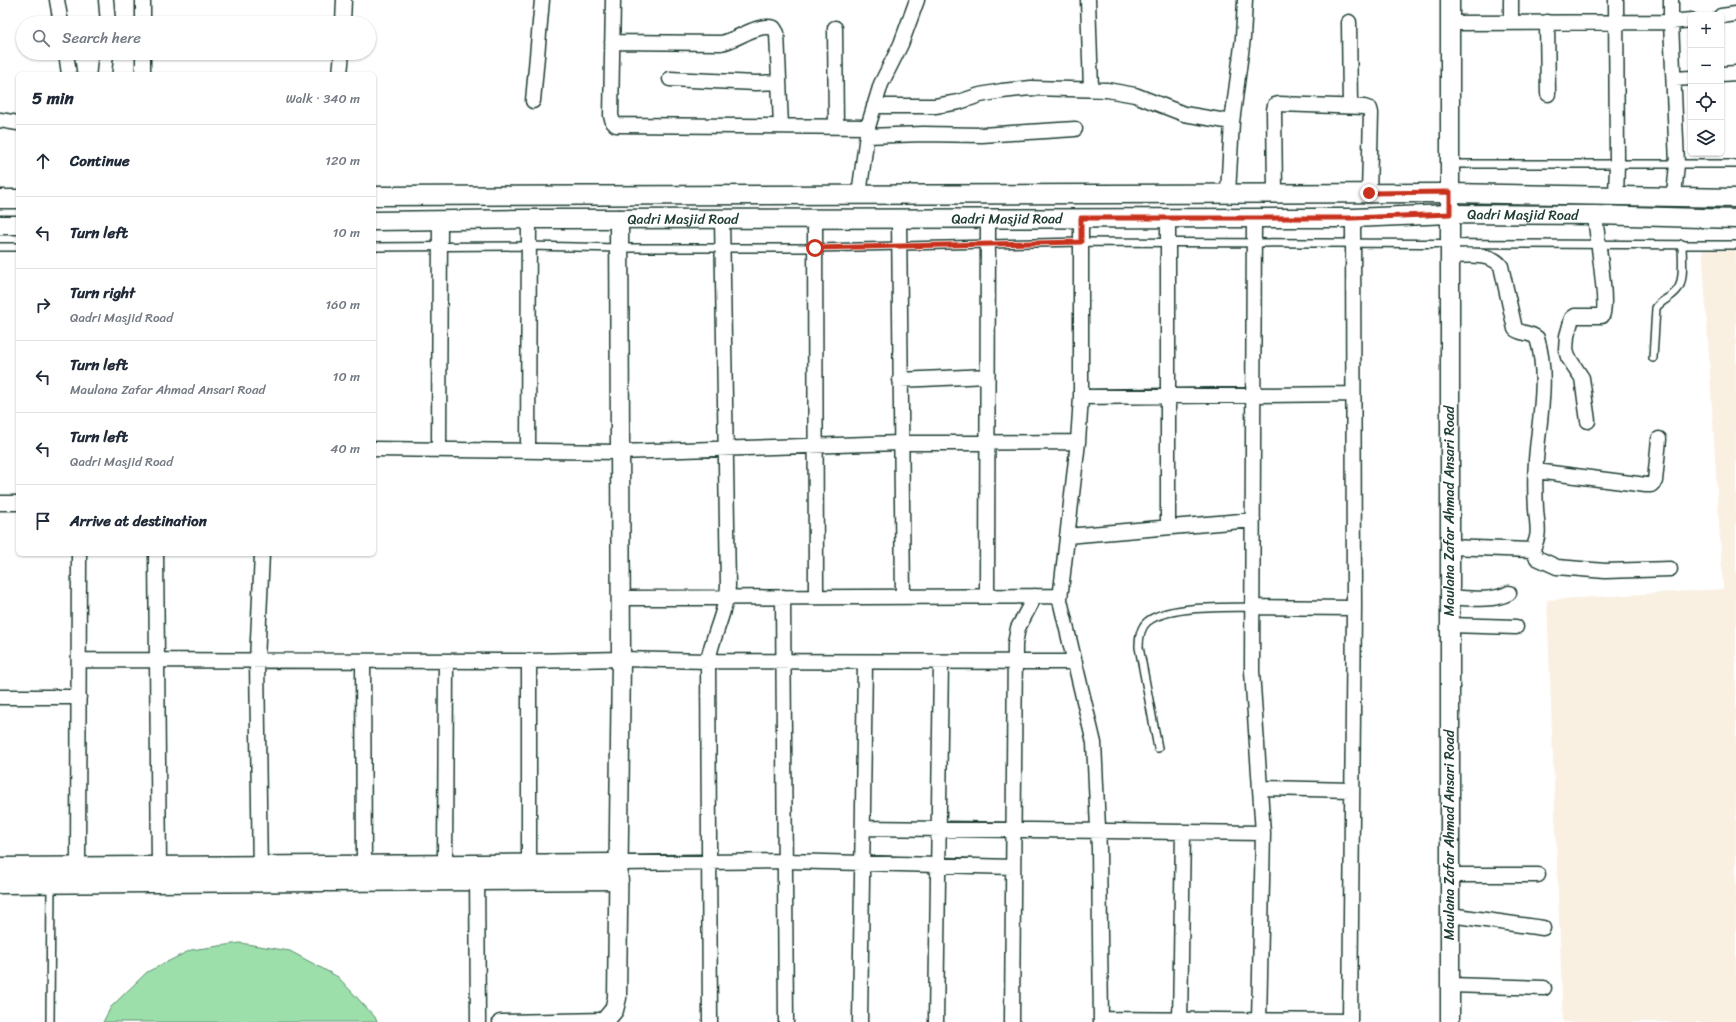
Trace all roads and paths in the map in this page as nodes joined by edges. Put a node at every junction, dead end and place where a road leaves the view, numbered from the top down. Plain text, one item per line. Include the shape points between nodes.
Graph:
1 (57, 0) edge
2 (106, 0) edge
3 (143, 0) edge
4 (344, 0) edge
5 (542, 0) edge
6 (613, 0) edge
7 (917, 0) edge
8 (1088, 0) edge
9 (1245, 0) edge
10 (1450, 0) edge
11 (1511, 0) edge
12 (1616, 0) edge
13 (1671, 0) edge
14 (1736, 14) edge
15 (60, 16) edge
16 (107, 16) edge
17 (143, 16) edge
18 (343, 16) edge
19 (1724, 16) edge
20 (1688, 20) edge
21 (1349, 22) dead end
22 (1511, 22) junction
23 (1548, 22) junction
24 (1615, 22) junction
25 (1670, 22) junction
26 (1450, 23) junction
27 (836, 28) dead end
28 (612, 42) junction
29 (67, 60) edge
30 (105, 60) edge
31 (143, 60) edge
32 (341, 60) edge
33 (68, 72) edge
34 (104, 72) edge
35 (143, 72) edge
36 (340, 72) edge
37 (1736, 73) edge
38 (1724, 74) edge
39 (1688, 78) edge
40 (670, 79) dead end
41 (1674, 79) junction
42 (779, 82) junction
43 (1091, 89) junction
44 (1548, 94) dead end
45 (533, 101) dead end
46 (874, 106) junction
47 (1350, 106) junction
48 (0, 120) edge
49 (1232, 122) junction
50 (16, 123) edge
51 (781, 126) junction
52 (836, 127) junction
53 (1075, 130) dead end
54 (867, 131) junction
55 (1449, 164) junction
56 (1617, 164) junction
57 (1677, 164) junction
58 (1736, 164) edge
59 (1450, 192) junction
60 (1228, 193) junction
61 (1275, 193) junction
62 (1369, 193) junction
63 (859, 195) junction
64 (376, 196) edge
65 (1616, 196) junction
66 (1674, 196) junction
67 (1736, 198) edge
68 (0, 199) edge
69 (16, 199) edge
70 (1450, 214) junction
71 (1595, 215) junction
72 (529, 218) junction
73 (722, 218) junction
74 (814, 218) junction
75 (899, 218) junction
76 (988, 218) junction
77 (1081, 218) junction
78 (1168, 218) junction
79 (1254, 218) junction
80 (1352, 218) junction
81 (619, 219) junction
82 (1736, 219) edge
83 (376, 221) edge
84 (440, 221) junction
85 (0, 225) edge
86 (16, 225) edge
87 (1081, 242) junction
88 (1168, 243) junction
89 (1254, 243) junction
90 (1352, 243) junction
91 (988, 244) junction
92 (1598, 244) junction
93 (1682, 244) junction
94 (899, 245) junction
95 (1736, 245) edge
96 (376, 246) edge
97 (440, 246) junction
98 (529, 246) junction
99 (0, 247) edge
100 (16, 247) edge
101 (619, 248) junction
102 (722, 248) junction
103 (815, 248) junction
104 (1450, 250) junction
105 (1653, 358) dead end
106 (988, 376) junction
107 (900, 380) junction
108 (1352, 394) junction
109 (1253, 395) junction
110 (1168, 396) junction
111 (1081, 397) junction
112 (1588, 421) dead end
113 (1659, 439) dead end
114 (987, 442) junction
115 (1078, 442) junction
116 (900, 443) junction
117 (815, 446) junction
118 (376, 449) edge
119 (726, 449) junction
120 (439, 450) junction
121 (528, 451) junction
122 (619, 452) junction
123 (1536, 471) junction
124 (0, 503) edge
125 (16, 503) edge
126 (1253, 520) junction
127 (1168, 527) junction
128 (1067, 536) junction
129 (1449, 547) junction
130 (1532, 550) junction
131 (79, 556) edge
132 (156, 556) edge
133 (262, 556) edge
134 (1670, 569) dead end
135 (1509, 593) dead end
136 (987, 596) junction
137 (1035, 596) junction
138 (783, 597) junction
139 (816, 597) junction
140 (903, 597) junction
141 (1449, 597) junction
142 (620, 598) junction
143 (727, 598) junction
144 (1060, 598) junction
145 (1252, 607) junction
146 (1354, 608) junction
147 (1449, 625) junction
148 (1516, 627) dead end
149 (621, 659) junction
150 (79, 660) junction
151 (157, 660) junction
152 (257, 661) junction
153 (363, 661) junction
154 (446, 661) junction
155 (529, 661) junction
156 (708, 662) junction
157 (784, 662) junction
158 (865, 662) junction
159 (941, 662) junction
160 (1014, 662) junction
161 (1075, 662) junction
162 (0, 697) edge
163 (79, 697) junction
164 (1158, 748) dead end
165 (1261, 788) junction
166 (1352, 790) junction
167 (863, 828) junction
168 (939, 829) junction
169 (1013, 830) junction
170 (1098, 831) junction
171 (1183, 832) junction
172 (1263, 833) junction
173 (786, 861) junction
174 (710, 862) junction
175 (529, 863) junction
176 (619, 863) junction
177 (861, 863) junction
178 (445, 864) junction
179 (477, 864) junction
180 (938, 864) junction
181 (364, 865) junction
182 (78, 866) junction
183 (159, 866) junction
184 (0, 867) edge
185 (1013, 867) junction
186 (260, 874) junction
187 (1450, 875) junction
188 (1538, 876) dead end
189 (619, 880) junction
190 (477, 882) junction
191 (51, 883) junction
192 (0, 884) edge
193 (1450, 915) junction
194 (1543, 928) dead end
195 (1450, 986) junction
196 (1544, 988) dead end
197 (606, 1021) edge
198 (1100, 1021) edge
199 (1180, 1021) edge
200 (1259, 1021) edge
201 (50, 1022) edge
202 (478, 1022) edge
203 (500, 1022) edge
204 (710, 1022) edge
205 (786, 1022) edge
206 (860, 1022) edge
207 (936, 1022) edge
208 (1012, 1022) edge
209 (1350, 1022) edge
210 (1450, 1022) edge

1 - 15 street
2 - 16 street
3 - 17 street
4 - 18 street
5 - 45 street
6 - 28 street
7 - 46 street
8 - 43 street
9 - 49 street via 1243,38
10 - 26 street, Maulana Zafar Ahmad Ansari Road
11 - 22 street
12 - 24 street
13 - 25 street
14 - 19 street
20 - 25 street
21 - 47 street
22 - 23 street
22 - 26 street
23 - 24 street
23 - 44 street
24 - 25 street
24 - 56 street
25 - 41 street
26 - 55 street, Maulana Zafar Ahmad Ansari Road
27 - 52 street
28 - 42 street via 721,43 731,42 764,27 771,27 777,33
28 - 51 street via 612,116 616,125
29 - 33 street
30 - 34 street
31 - 35 street
32 - 36 street
37 - 38 street
39 - 41 street
40 - 42 street
41 - 57 street
42 - 51 street
43 - 46 street via 1031,88 980,95 960,102 935,106
43 - 49 street via 1135,95 1184,114
46 - 54 street
47 - 61 street via 1275,105
47 - 62 street via 1367,107 1371,113
48 - 50 street
49 - 60 street
51 - 52 street
52 - 54 street
53 - 54 street via 982,135
54 - 63 street
55 - 56 lane
55 - 59 street, Maulana Zafar Ahmad Ansari Road
56 - 57 lane
56 - 65 street
57 - 58 lane
57 - 66 street
59 - 62 street, Qadri Masjid Road
59 - 65 street, Qadri Masjid Road
59 - 70 street, Maulana Zafar Ahmad Ansari Road
60 - 61 street, Qadri Masjid Road
60 - 63 street, Qadri Masjid Road
61 - 62 street, Qadri Masjid Road
63 - 64 street, Qadri Masjid Road
65 - 66 street, Qadri Masjid Road
66 - 67 street, Qadri Masjid Road
68 - 69 street
70 - 71 street, Qadri Masjid Road
70 - 80 street, Qadri Masjid Road
70 - 104 street, Maulana Zafar Ahmad Ansari Road
71 - 82 street, Qadri Masjid Road
71 - 92 street
72 - 81 street, Qadri Masjid Road
72 - 84 street, Qadri Masjid Road
72 - 98 street
73 - 74 street, Qadri Masjid Road
73 - 81 street, Qadri Masjid Road
73 - 102 street
74 - 75 street, Qadri Masjid Road
74 - 103 street
75 - 76 street, Qadri Masjid Road
75 - 94 street
76 - 77 street, Qadri Masjid Road
76 - 91 street
77 - 78 street, Qadri Masjid Road
77 - 87 street
78 - 79 street, Qadri Masjid Road
78 - 88 street
79 - 80 street, Qadri Masjid Road
79 - 89 street
80 - 90 street
81 - 101 street
83 - 84 street, Qadri Masjid Road
84 - 97 street
85 - 86 street
87 - 88 lane
87 - 91 lane
87 - 111 street
88 - 89 lane
88 - 110 street
89 - 90 lane
89 - 109 street
90 - 104 lane
90 - 108 street
91 - 94 lane
91 - 106 street
92 - 93 lane
92 - 104 lane
92 - 112 street via 1604,291 1604,315 1572,318 1566,345 1568,357 1582,378
93 - 95 lane
93 - 105 lane via 1681,284 1656,308
94 - 103 lane
94 - 107 street
96 - 97 lane
97 - 98 lane
97 - 120 street
98 - 101 lane
98 - 121 street
99 - 100 lane
101 - 102 lane
101 - 122 street
102 - 103 lane
102 - 119 street
103 - 117 street
104 - 123 street via 1497,261 1501,266 1515,329 1537,338 1543,379
104 - 129 street, Maulana Zafar Ahmad Ansari Road
106 - 107 street
106 - 114 street
107 - 116 street
108 - 109 street
108 - 146 street
109 - 110 street
109 - 126 street
110 - 111 street
110 - 127 street
111 - 115 street
113 - 123 street via 1655,481 1651,485
114 - 115 street
114 - 116 street
114 - 136 street
115 - 128 street
116 - 117 street
116 - 140 street
117 - 119 street
117 - 139 street
118 - 120 street
119 - 122 street
119 - 143 street
120 - 121 street
121 - 122 street
122 - 142 street
123 - 130 street via 1538,532
124 - 125 street
126 - 127 street
126 - 145 street
127 - 128 street
128 - 144 street
129 - 130 street
129 - 141 street, Maulana Zafar Ahmad Ansari Road
130 - 134 street via 1537,558 1557,567 1605,571
131 - 150 street
132 - 151 street
133 - 152 street
135 - 141 street via 1488,598
136 - 137 street
136 - 140 street
137 - 144 street
137 - 160 street via 1018,628
138 - 139 street
138 - 143 street
138 - 157 street
139 - 140 street
141 - 147 street, Maulana Zafar Ahmad Ansari Road
142 - 143 street
142 - 149 street
143 - 156 street
144 - 161 street
145 - 146 street
145 - 164 lane via 1178,611 1157,616 1146,623 1140,634 1139,647
145 - 165 street via 1252,671
146 - 166 street
147 - 148 street
147 - 187 street, Maulana Zafar Ahmad Ansari Road
149 - 155 street
149 - 156 street
149 - 176 street
150 - 151 street
150 - 163 street
151 - 152 street
151 - 183 street
152 - 153 street
152 - 186 street
153 - 154 street
153 - 181 street
154 - 155 street
154 - 178 street
155 - 175 street
156 - 157 street
156 - 174 street
157 - 158 street
157 - 173 street
158 - 159 street
158 - 167 street
159 - 160 street
159 - 168 street
160 - 161 street
160 - 169 street
161 - 170 street via 1094,742
162 - 163 street
163 - 182 street
165 - 166 street
165 - 172 street
166 - 209 street
167 - 168 street
167 - 177 street
168 - 169 street
168 - 180 street
169 - 170 street
169 - 185 street
170 - 171 street
170 - 198 street
171 - 172 street
171 - 199 street
172 - 200 street
173 - 174 street
173 - 177 street
173 - 205 street
174 - 176 street
174 - 204 street
175 - 176 street
175 - 179 street
176 - 189 street
177 - 180 street
177 - 206 street
178 - 179 street
178 - 181 street
179 - 190 street
180 - 185 street
180 - 207 street
181 - 186 street
182 - 183 street
182 - 184 street
183 - 186 street
185 - 208 street
186 - 190 street
186 - 191 street
187 - 188 street
187 - 193 street, Maulana Zafar Ahmad Ansari Road
189 - 190 street
189 - 197 street via 617,998 614,1010
190 - 202 street
191 - 192 street
191 - 201 lane
193 - 194 street
193 - 195 street, Maulana Zafar Ahmad Ansari Road
195 - 196 street
195 - 210 street, Maulana Zafar Ahmad Ansari Road
197 - 203 street
198 - 199 street
199 - 200 street
200 - 209 street

